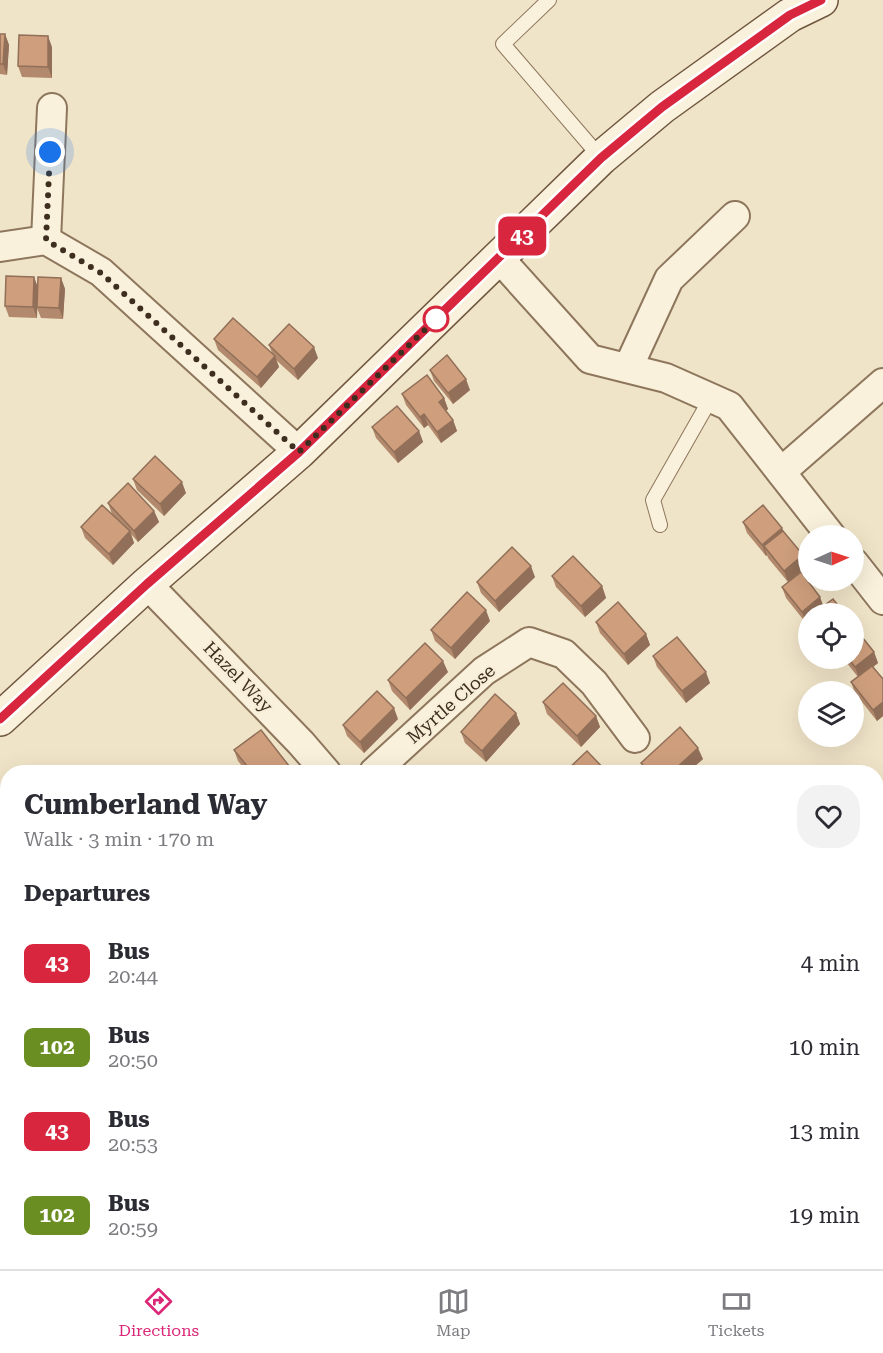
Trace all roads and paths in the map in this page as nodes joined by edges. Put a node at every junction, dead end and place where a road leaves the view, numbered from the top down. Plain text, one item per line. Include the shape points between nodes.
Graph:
1 (549, 0) edge
2 (821, 0) edge
3 (52, 108) dead end
4 (601, 158) junction
5 (735, 216) dead end
6 (46, 240) junction
7 (0, 247) edge
8 (499, 258) junction
9 (628, 368) junction
10 (883, 383) edge
11 (711, 398) junction
12 (299, 452) junction
13 (780, 472) junction
14 (660, 525) dead end
15 (822, 525) edge
16 (864, 576) edge
17 (147, 584) junction
18 (883, 600) edge
19 (0, 719) edge
20 (635, 738) dead end
21 (320, 765) edge
22 (382, 765) edge

1 - 4 lane via 503,44
2 - 4 street via 786,11
3 - 6 street
4 - 8 street
5 - 9 street via 669,279
6 - 7 street
6 - 12 street via 101,273
8 - 9 street via 590,358
8 - 12 street
9 - 11 street via 666,378
10 - 13 street
11 - 13 street via 729,406
11 - 14 lane via 653,500
12 - 17 street
13 - 15 street
16 - 18 street
17 - 19 street
17 - 21 street, Hazel Way
20 - 22 street, Myrtle Close via 594,683 564,654 530,642 484,671

